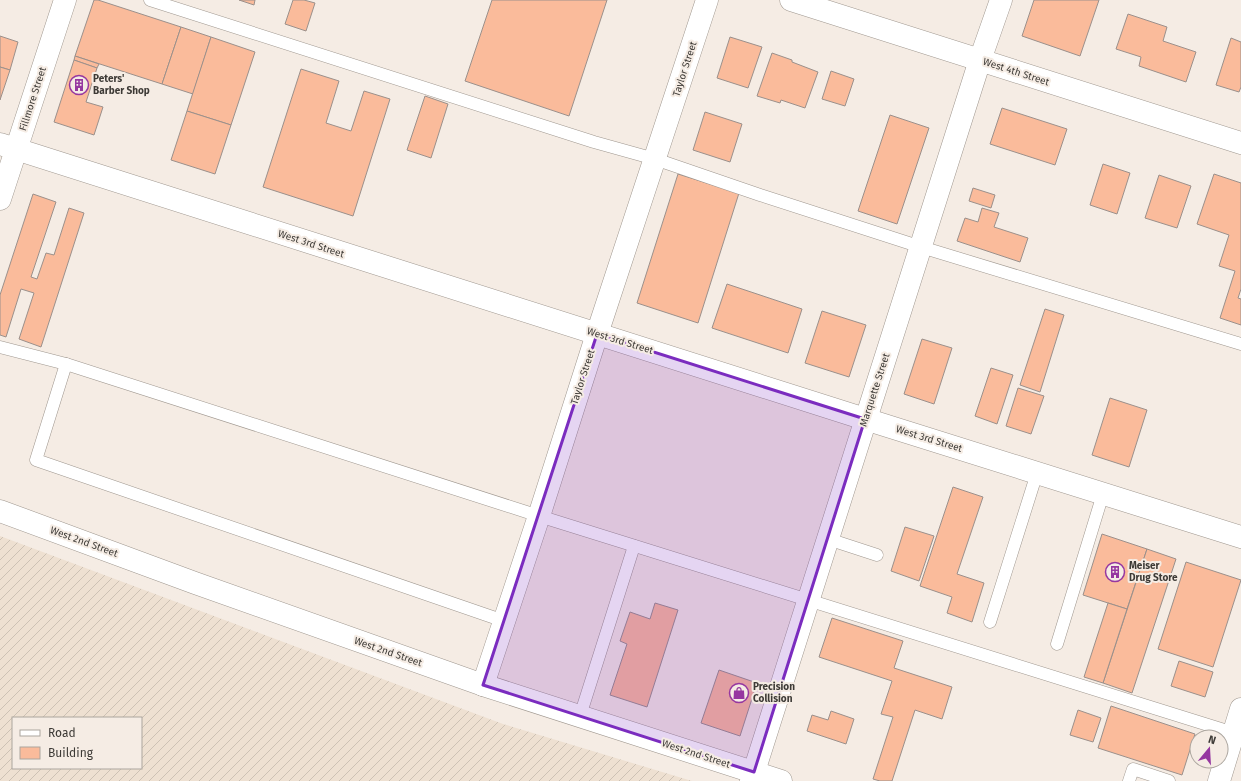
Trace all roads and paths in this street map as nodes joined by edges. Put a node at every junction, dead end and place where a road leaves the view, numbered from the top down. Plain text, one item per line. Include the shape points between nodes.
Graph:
1 (66, 0) edge
2 (150, 0) edge
3 (707, 0) edge
4 (791, 0) edge
5 (1001, 0) edge
6 (980, 60) junction
7 (1241, 143) edge
8 (8, 147) edge
9 (655, 159) junction
10 (0, 199) edge
11 (921, 247) junction
12 (597, 334) junction
13 (1241, 344) edge
14 (0, 347) edge
15 (66, 364) junction
16 (865, 419) junction
17 (1037, 473) junction
18 (1103, 494) junction
19 (0, 511) edge
20 (539, 516) junction
21 (1241, 537) edge
22 (828, 539) junction
23 (634, 546) junction
24 (877, 555) dead end
25 (808, 600) junction
26 (504, 621) junction
27 (990, 622) dead end
28 (1057, 644) dead end
29 (483, 685) junction
30 (1241, 709) edge
31 (580, 716) junction
32 (1237, 734) edge
33 (753, 777) edge
34 (781, 781) edge
35 (1129, 781) edge
36 (1169, 781) edge
37 (1219, 781) edge

1 - 8 street, Fillmore Street
2 - 9 lane via 594,142
3 - 9 street, Taylor Street
4 - 6 street, West 4th Street
5 - 6 street, Marquette Street
6 - 7 street, West 4th Street
6 - 11 street, Marquette Street
8 - 10 street, Fillmore Street
8 - 12 street, West 3rd Street
9 - 11 lane
9 - 12 street, Taylor Street
11 - 13 lane
11 - 16 street, Marquette Street
12 - 16 street, West 3rd Street
12 - 20 street, Taylor Street
14 - 15 lane
15 - 20 lane
15 - 26 lane via 36,460
16 - 17 street, West 3rd Street
16 - 22 street, Marquette Street
17 - 18 street, West 3rd Street
17 - 27 lane
18 - 21 street, West 3rd Street
18 - 28 lane
19 - 29 street, West 2nd Street
20 - 23 lane
20 - 26 street, Taylor Street
22 - 24 lane
22 - 25 street, Marquette Street
23 - 25 lane
23 - 31 lane
25 - 32 lane
25 - 33 street, Marquette Street
26 - 29 street, Taylor Street
29 - 31 street, West 2nd Street
30 - 32 street
31 - 33 street, West 2nd Street
32 - 37 street
33 - 34 street, West 2nd Street
35 - 36 lane via 1133,769

